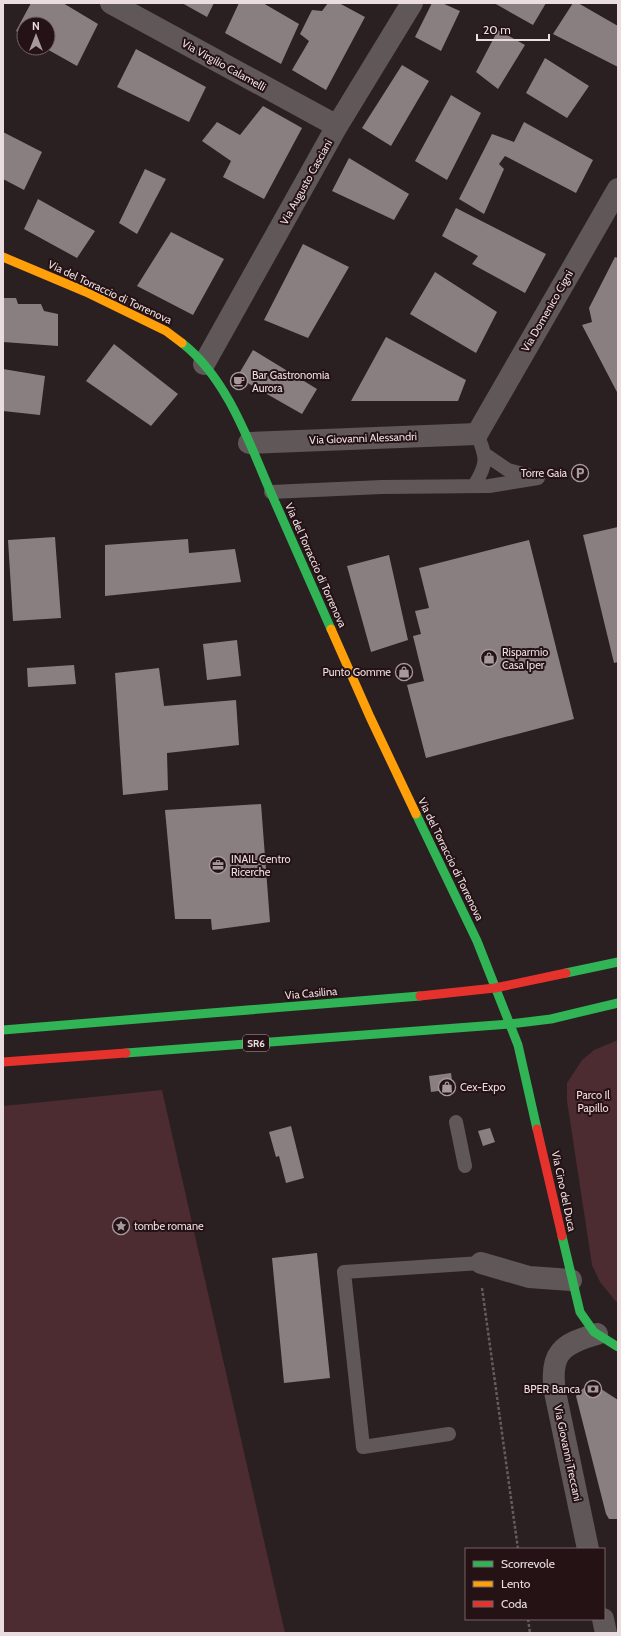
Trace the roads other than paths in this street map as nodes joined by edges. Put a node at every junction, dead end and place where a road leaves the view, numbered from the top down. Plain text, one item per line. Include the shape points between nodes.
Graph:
1 (111, 3) edge
2 (412, 3) edge
3 (337, 126) junction
4 (618, 189) edge
5 (3, 257) edge
6 (204, 364) junction
7 (477, 434) junction
8 (249, 443) junction
9 (486, 455) junction
10 (474, 486) junction
11 (271, 492) junction
12 (618, 962) edge
13 (495, 988) junction
14 (618, 1003) edge
15 (510, 1024) junction
16 (3, 1030) edge
17 (3, 1062) edge
18 (456, 1122) dead end
19 (465, 1166) dead end
20 (481, 1263) joint
21 (571, 1280) junction
22 (598, 1334) junction
23 (618, 1347) edge
24 (449, 1434) dead end
25 (588, 1548) edge
26 (603, 1620) edge
27 (606, 1633) edge

1 - 3 street, Via Virgilio Calamelli
2 - 3 street, Via Augusto Casciani
3 - 6 street, Via Augusto Casciani
4 - 7 street, Via Domenico Cigni
5 - 6 street, Via del Torraccio di Torrenova via 86,292 166,331 188,346
6 - 8 street, Via del Torraccio di Torrenova via 224,393
7 - 8 street, Via Giovanni Alessandri
7 - 9 lane
8 - 11 street, Via del Torraccio di Torrenova
9 - 10 lane via 484,468
9 - 10 lane via 508,470 538,478 502,485
10 - 11 lane
11 - 13 street, Via del Torraccio di Torrenova via 370,717 477,941
12 - 13 street, Via Casilina
13 - 15 street, Via del Torraccio di Torrenova
13 - 16 street, Via Casilina
14 - 15 street, SR6
15 - 17 street, SR6
15 - 21 street, Via Cino del Duca via 522,1060
18 - 19 lane
20 - 21 street via 528,1277
20 - 24 lane via 344,1272 363,1447
21 - 22 street, Via Cino del Duca via 580,1312 588,1326
22 - 23 street, Via Cino del Duca
22 - 25 street, Via Giovanni Treccani via 573,1341 564,1347 556,1360 553,1374
26 - 27 street

